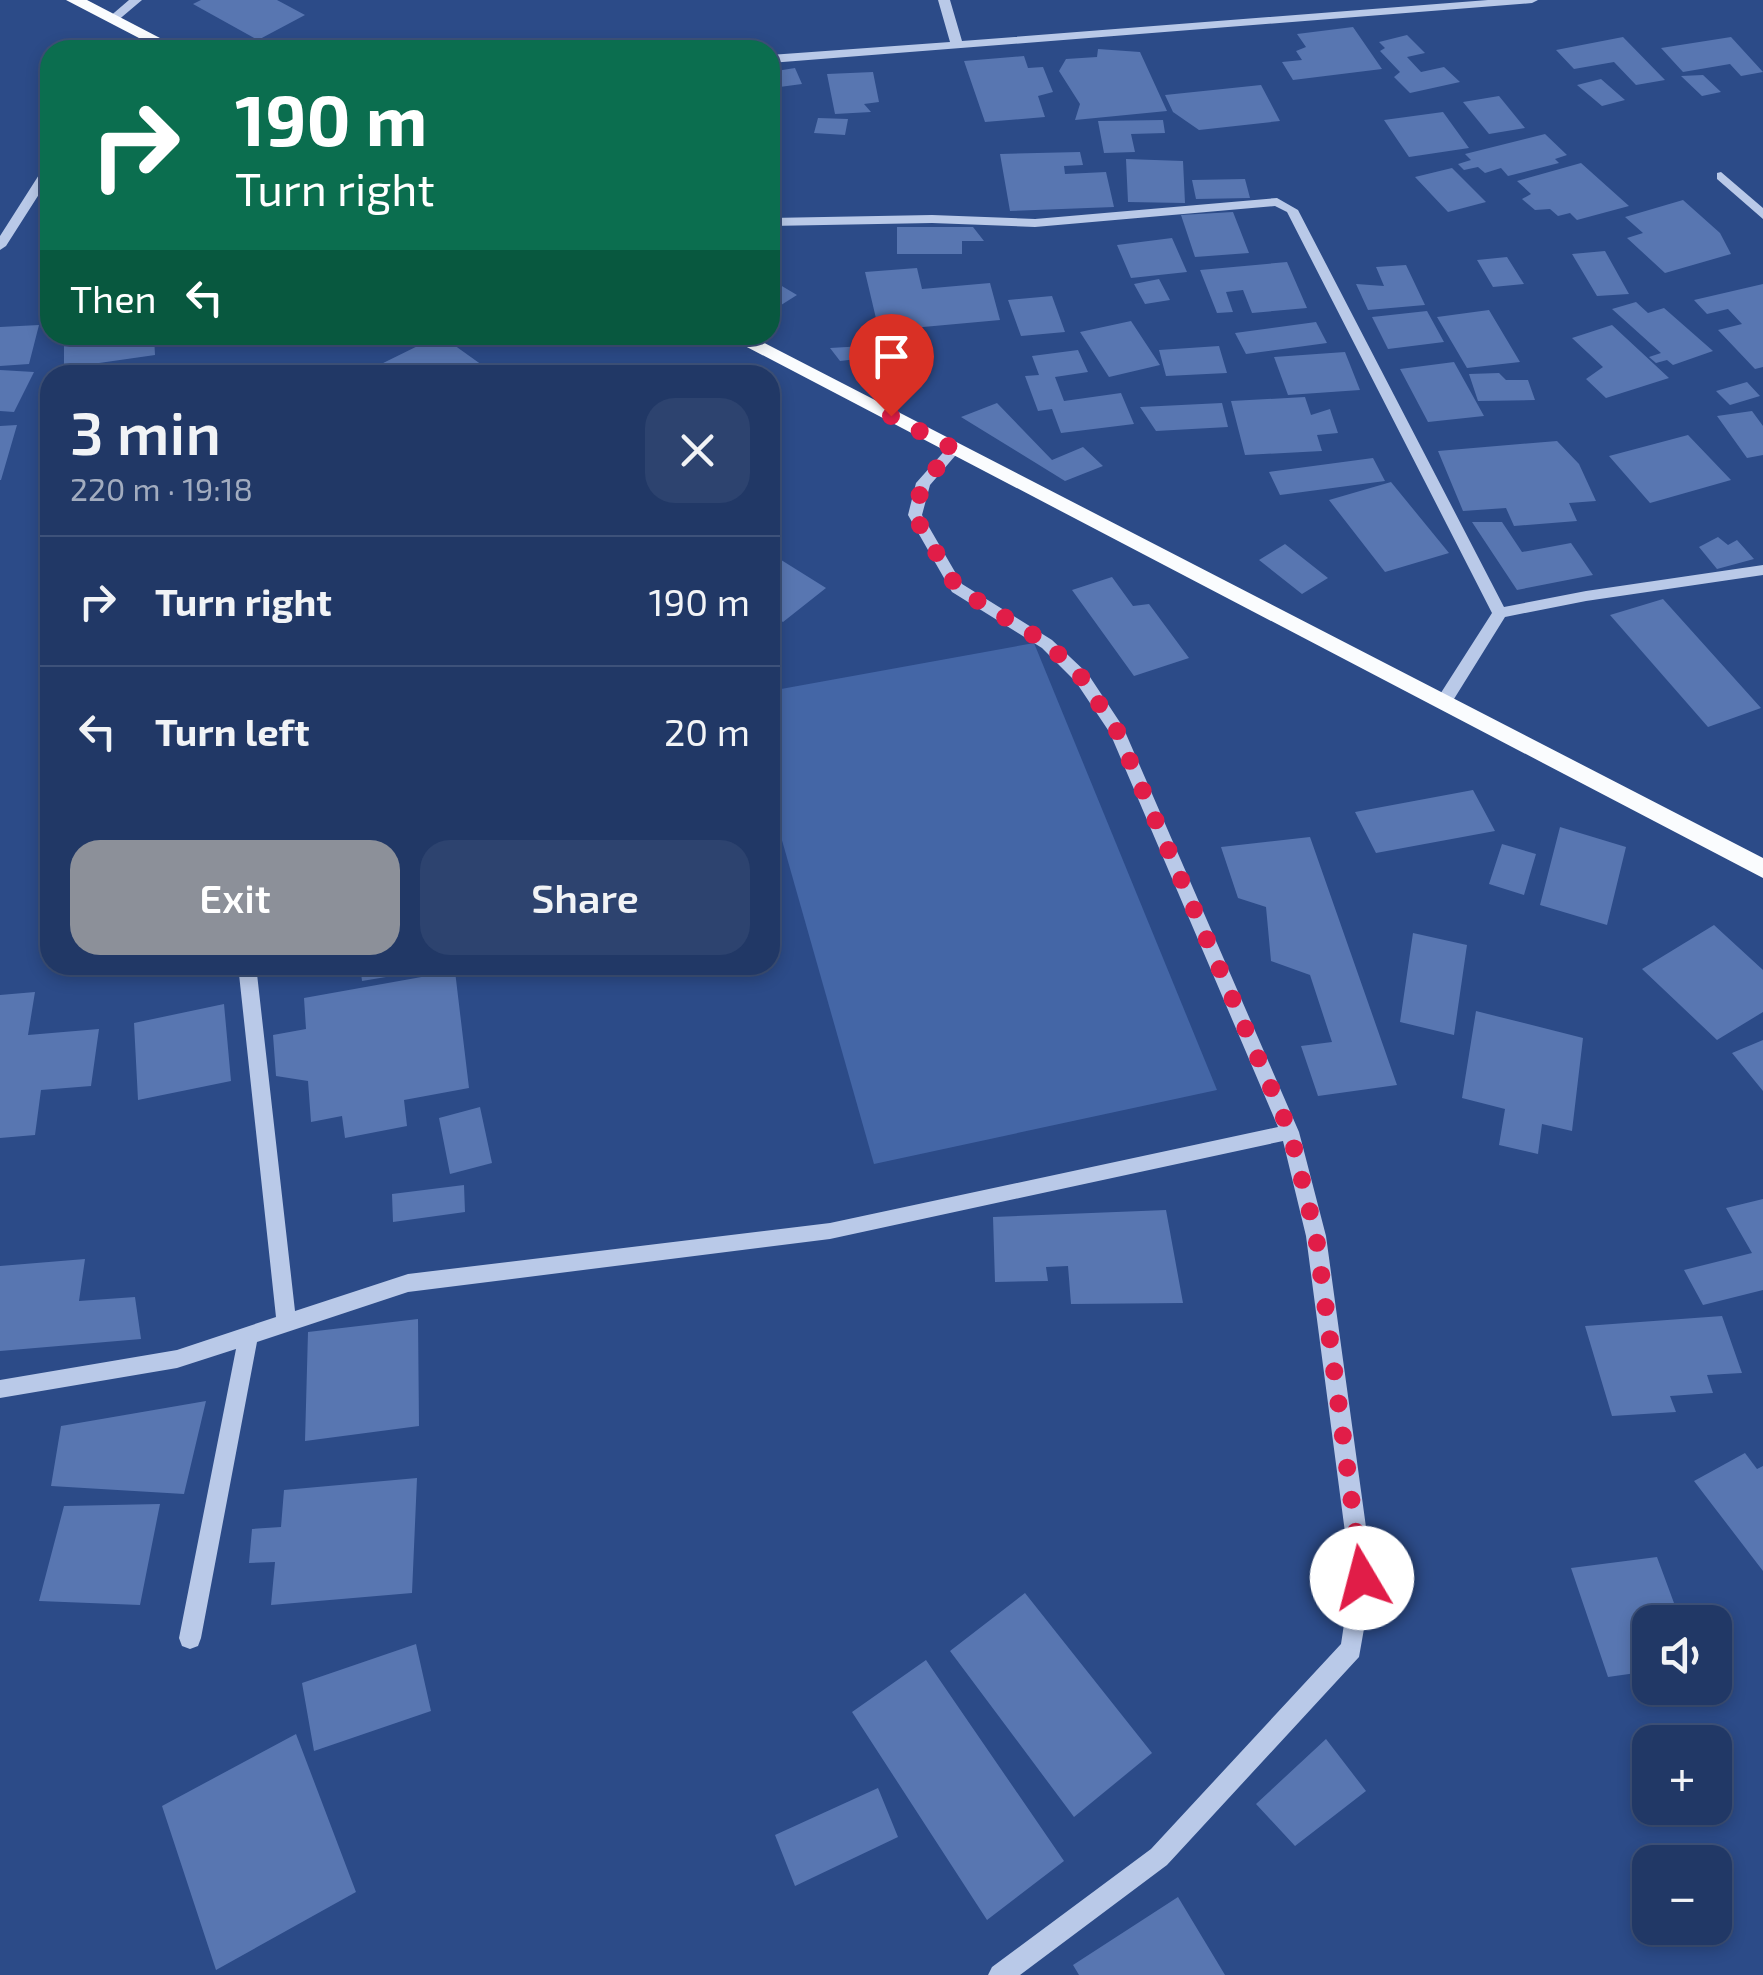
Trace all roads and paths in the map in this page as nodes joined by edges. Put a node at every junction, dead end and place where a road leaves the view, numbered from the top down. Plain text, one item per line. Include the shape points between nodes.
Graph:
1 (74, 0) edge
2 (136, 0) edge
3 (944, 0) edge
4 (1532, 0) edge
5 (112, 20) junction
6 (155, 40) edge
7 (956, 45) junction
8 (780, 58) edge
9 (1721, 176) dead end
10 (40, 183) edge
11 (1763, 215) edge
12 (780, 222) edge
13 (0, 246) edge
14 (753, 345) edge
15 (954, 449) junction
16 (1763, 570) edge
17 (1500, 613) junction
18 (1443, 703) junction
19 (1763, 869) edge
20 (248, 975) edge
21 (1290, 1132) junction
22 (286, 1320) junction
23 (249, 1333) junction
24 (0, 1390) edge
25 (190, 1638) dead end
26 (1000, 1975) edge

1 - 5 main road
2 - 5 street
3 - 7 street
4 - 7 street
5 - 6 main road
7 - 8 street
9 - 11 street
10 - 13 street
12 - 17 street via 1035,223 1277,202 1292,210
14 - 15 main road
15 - 18 main road
15 - 21 street via 923,483 914,515 930,548 957,588 1048,644 1082,678 1117,731
16 - 17 street
17 - 18 street
18 - 19 main road
20 - 22 street
21 - 22 street via 830,1231 408,1283
21 - 26 street via 1316,1236 1362,1578 1351,1649 1159,1857
22 - 23 street
23 - 24 street via 177,1358
23 - 25 street

